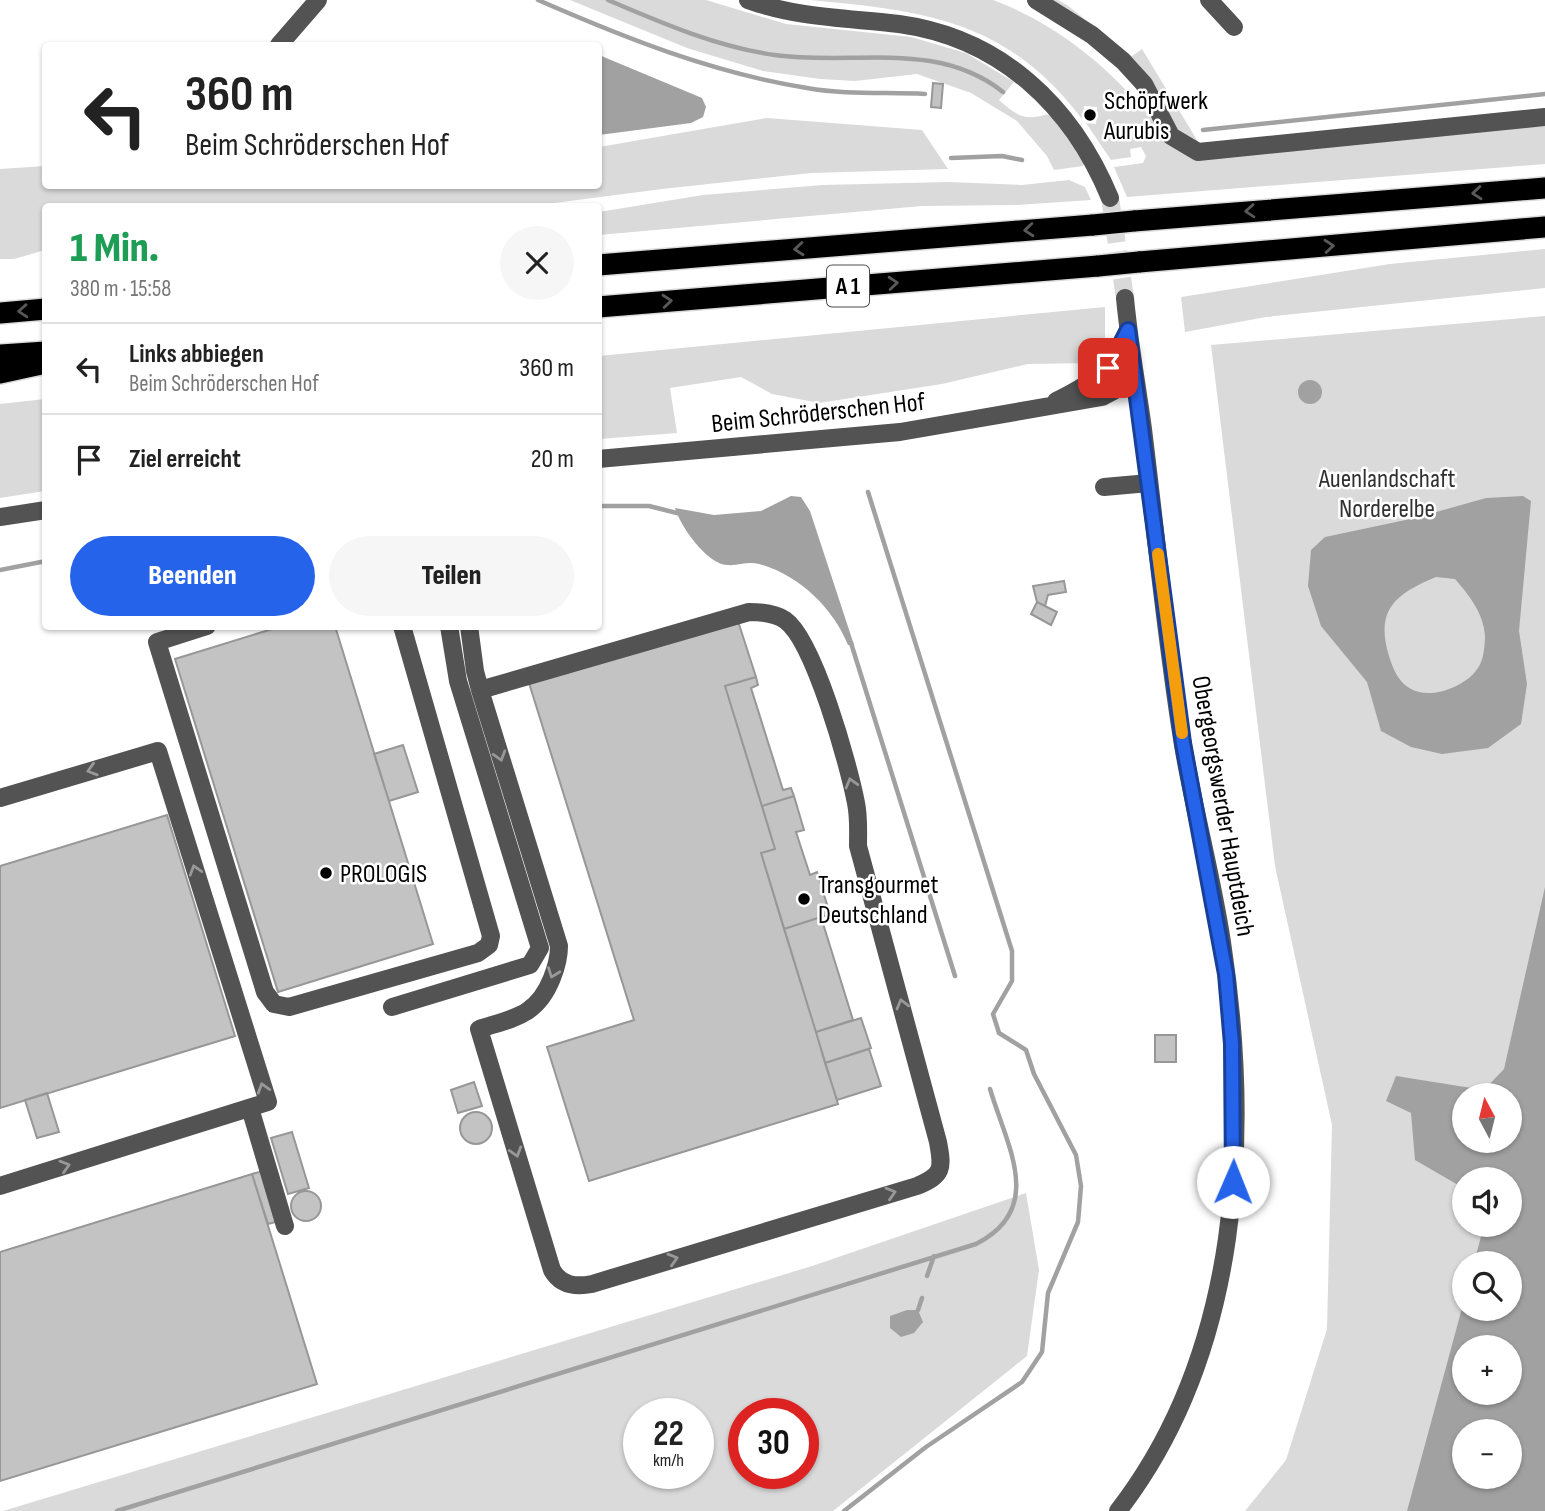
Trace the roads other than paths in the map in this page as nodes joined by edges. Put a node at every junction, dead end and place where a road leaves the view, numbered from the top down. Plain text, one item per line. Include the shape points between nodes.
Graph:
1 (318, 0) edge
2 (748, 0) edge
3 (1036, 0) edge
4 (1209, 0) edge
5 (1234, 27) dead end
6 (282, 42) edge
7 (1545, 117) edge
8 (1545, 188) edge
9 (1110, 198) tunnel mouth
10 (1545, 227) edge
11 (602, 265) edge
12 (1125, 298) tunnel mouth
13 (602, 307) edge
14 (42, 309) edge
15 (0, 313) edge
16 (1128, 330) junction
17 (42, 352) edge
18 (0, 355) edge
19 (42, 364) edge
20 (1133, 372) junction
21 (0, 373) edge
22 (1042, 408) junction
23 (602, 459) edge
24 (1149, 484) junction
25 (1104, 487) dead end
26 (42, 511) edge
27 (0, 517) edge
28 (180, 630) edge
29 (403, 630) edge
30 (450, 630) edge
31 (470, 630) edge
32 (154, 634) edge
33 (480, 690) junction
34 (0, 798) edge
35 (392, 1007) dead end
36 (250, 1108) junction
37 (0, 1186) edge
38 (285, 1226) dead end
39 (1118, 1511) edge

1 - 6 street
2 - 9 street via 782,11 927,29 987,53 1027,80 1061,113 1093,159
3 - 7 street via 1123,61 1144,84 1171,136 1198,152
4 - 5 street
8 -> 11 highway, A 1, bridge
13 -> 10 highway, A 1, bridge
12 - 16 street, Obergeorgswerder Hauptdeich
14 -> 15 highway
16 - 20 street, Obergeorgswerder Hauptdeich
16 - 22 street, Beim Schröderschen Hof via 1108,368 1097,378
17 - 18 highway
19 - 21 highway
20 - 22 street, Beim Schröderschen Hof via 1119,388 1102,397
20 - 24 street, Obergeorgswerder Hauptdeich
22 - 23 street, Beim Schröderschen Hof via 900,432
24 - 25 street
24 - 39 street, Obergeorgswerder Hauptdeich via 1185,754 1226,974 1234,1164 1223,1269 1201,1350 1167,1433
26 - 27 street
28 - 32 street
29 - 32 street via 491,936 489,945 478,953 289,1007 274,1004 265,992
30 - 35 street via 458,681 540,948 530,964
31 - 33 street
33 -> 33 street via 559,946 540,1002 520,1016 479,1030 557,1279 569,1285 592,1284 936,1177 941,1166 938,1142 858,846 857,805 823,684 796,630 784,619 749,612
36 -> 34 street via 268,1102 158,751
37 -> 36 street
36 - 38 street

